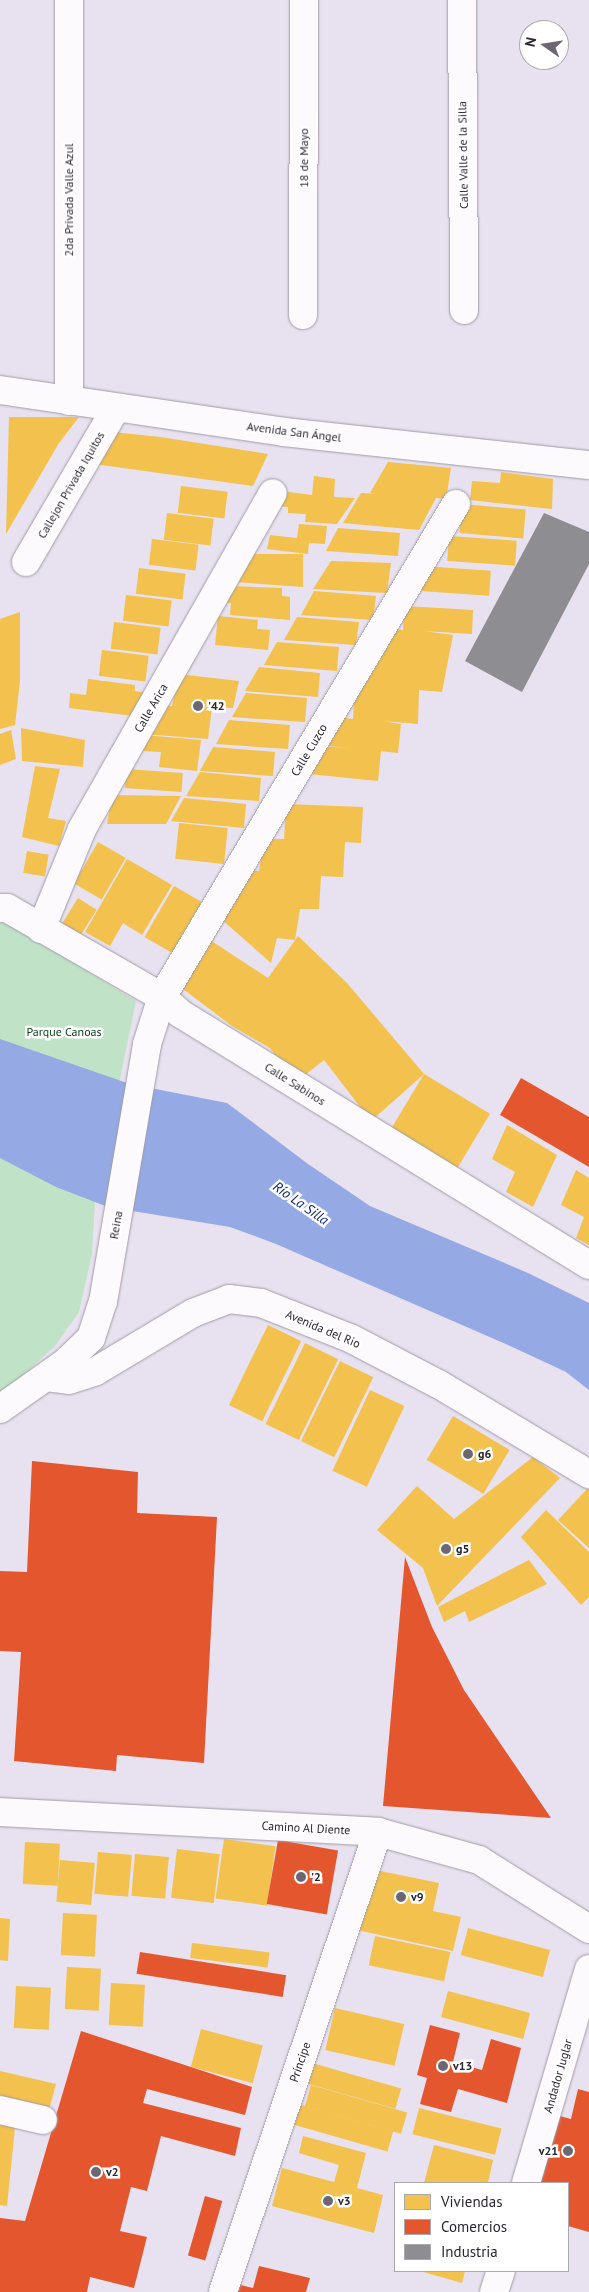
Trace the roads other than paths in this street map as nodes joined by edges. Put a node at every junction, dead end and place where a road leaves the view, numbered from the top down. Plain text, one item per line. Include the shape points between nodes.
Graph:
1 (69, 0) edge
2 (304, 0) edge
3 (462, 0) edge
4 (464, 310) dead end
5 (303, 315) dead end
6 (0, 390) edge
7 (69, 401) junction
8 (116, 408) junction
9 (589, 465) edge
10 (273, 493) dead end
11 (456, 504) dead end
12 (26, 562) dead end
13 (0, 908) edge
14 (41, 929) junction
15 (162, 997) junction
16 (589, 1265) edge
17 (46, 1377) junction
18 (0, 1409) edge
19 (589, 1474) edge
20 (0, 1812) edge
21 (378, 1832) junction
22 (589, 1929) edge
23 (589, 1969) edge
24 (0, 2110) edge
25 (43, 2120) dead end
26 (526, 2182) edge
27 (501, 2272) edge
28 (223, 2292) edge
29 (494, 2292) edge

1 - 7 street, 2da Privada Valle Azul
2 - 5 street, 18 de Mayo
3 - 4 street, Calle Valle de la Silla
6 - 7 street, Avenida San Ángel
7 - 8 street, Avenida San Ángel
8 - 9 street, Avenida San Ángel via 284,432
8 - 12 street, Callejon Privada Iquitos
10 - 14 street, Calle Arica via 82,829
11 - 15 street, Calle Cuzco
13 - 14 street, Calle Sabinos via 6,908
14 - 15 street, Calle Sabinos
15 - 16 street, Calle Sabinos via 180,1014
15 - 17 street, Reina via 147,1044 103,1302 91,1338
17 - 18 street, Reina
17 - 19 street, Avenida del Rio via 69,1380 96,1372 193,1313 229,1299 261,1304 350,1338 432,1381
20 - 21 street, Camino Al Diente
21 - 22 street, Camino Al Diente via 479,1860
21 - 28 street, Príncipe
23 - 26 street, Andador Juglar
24 - 25 street
27 - 29 street

